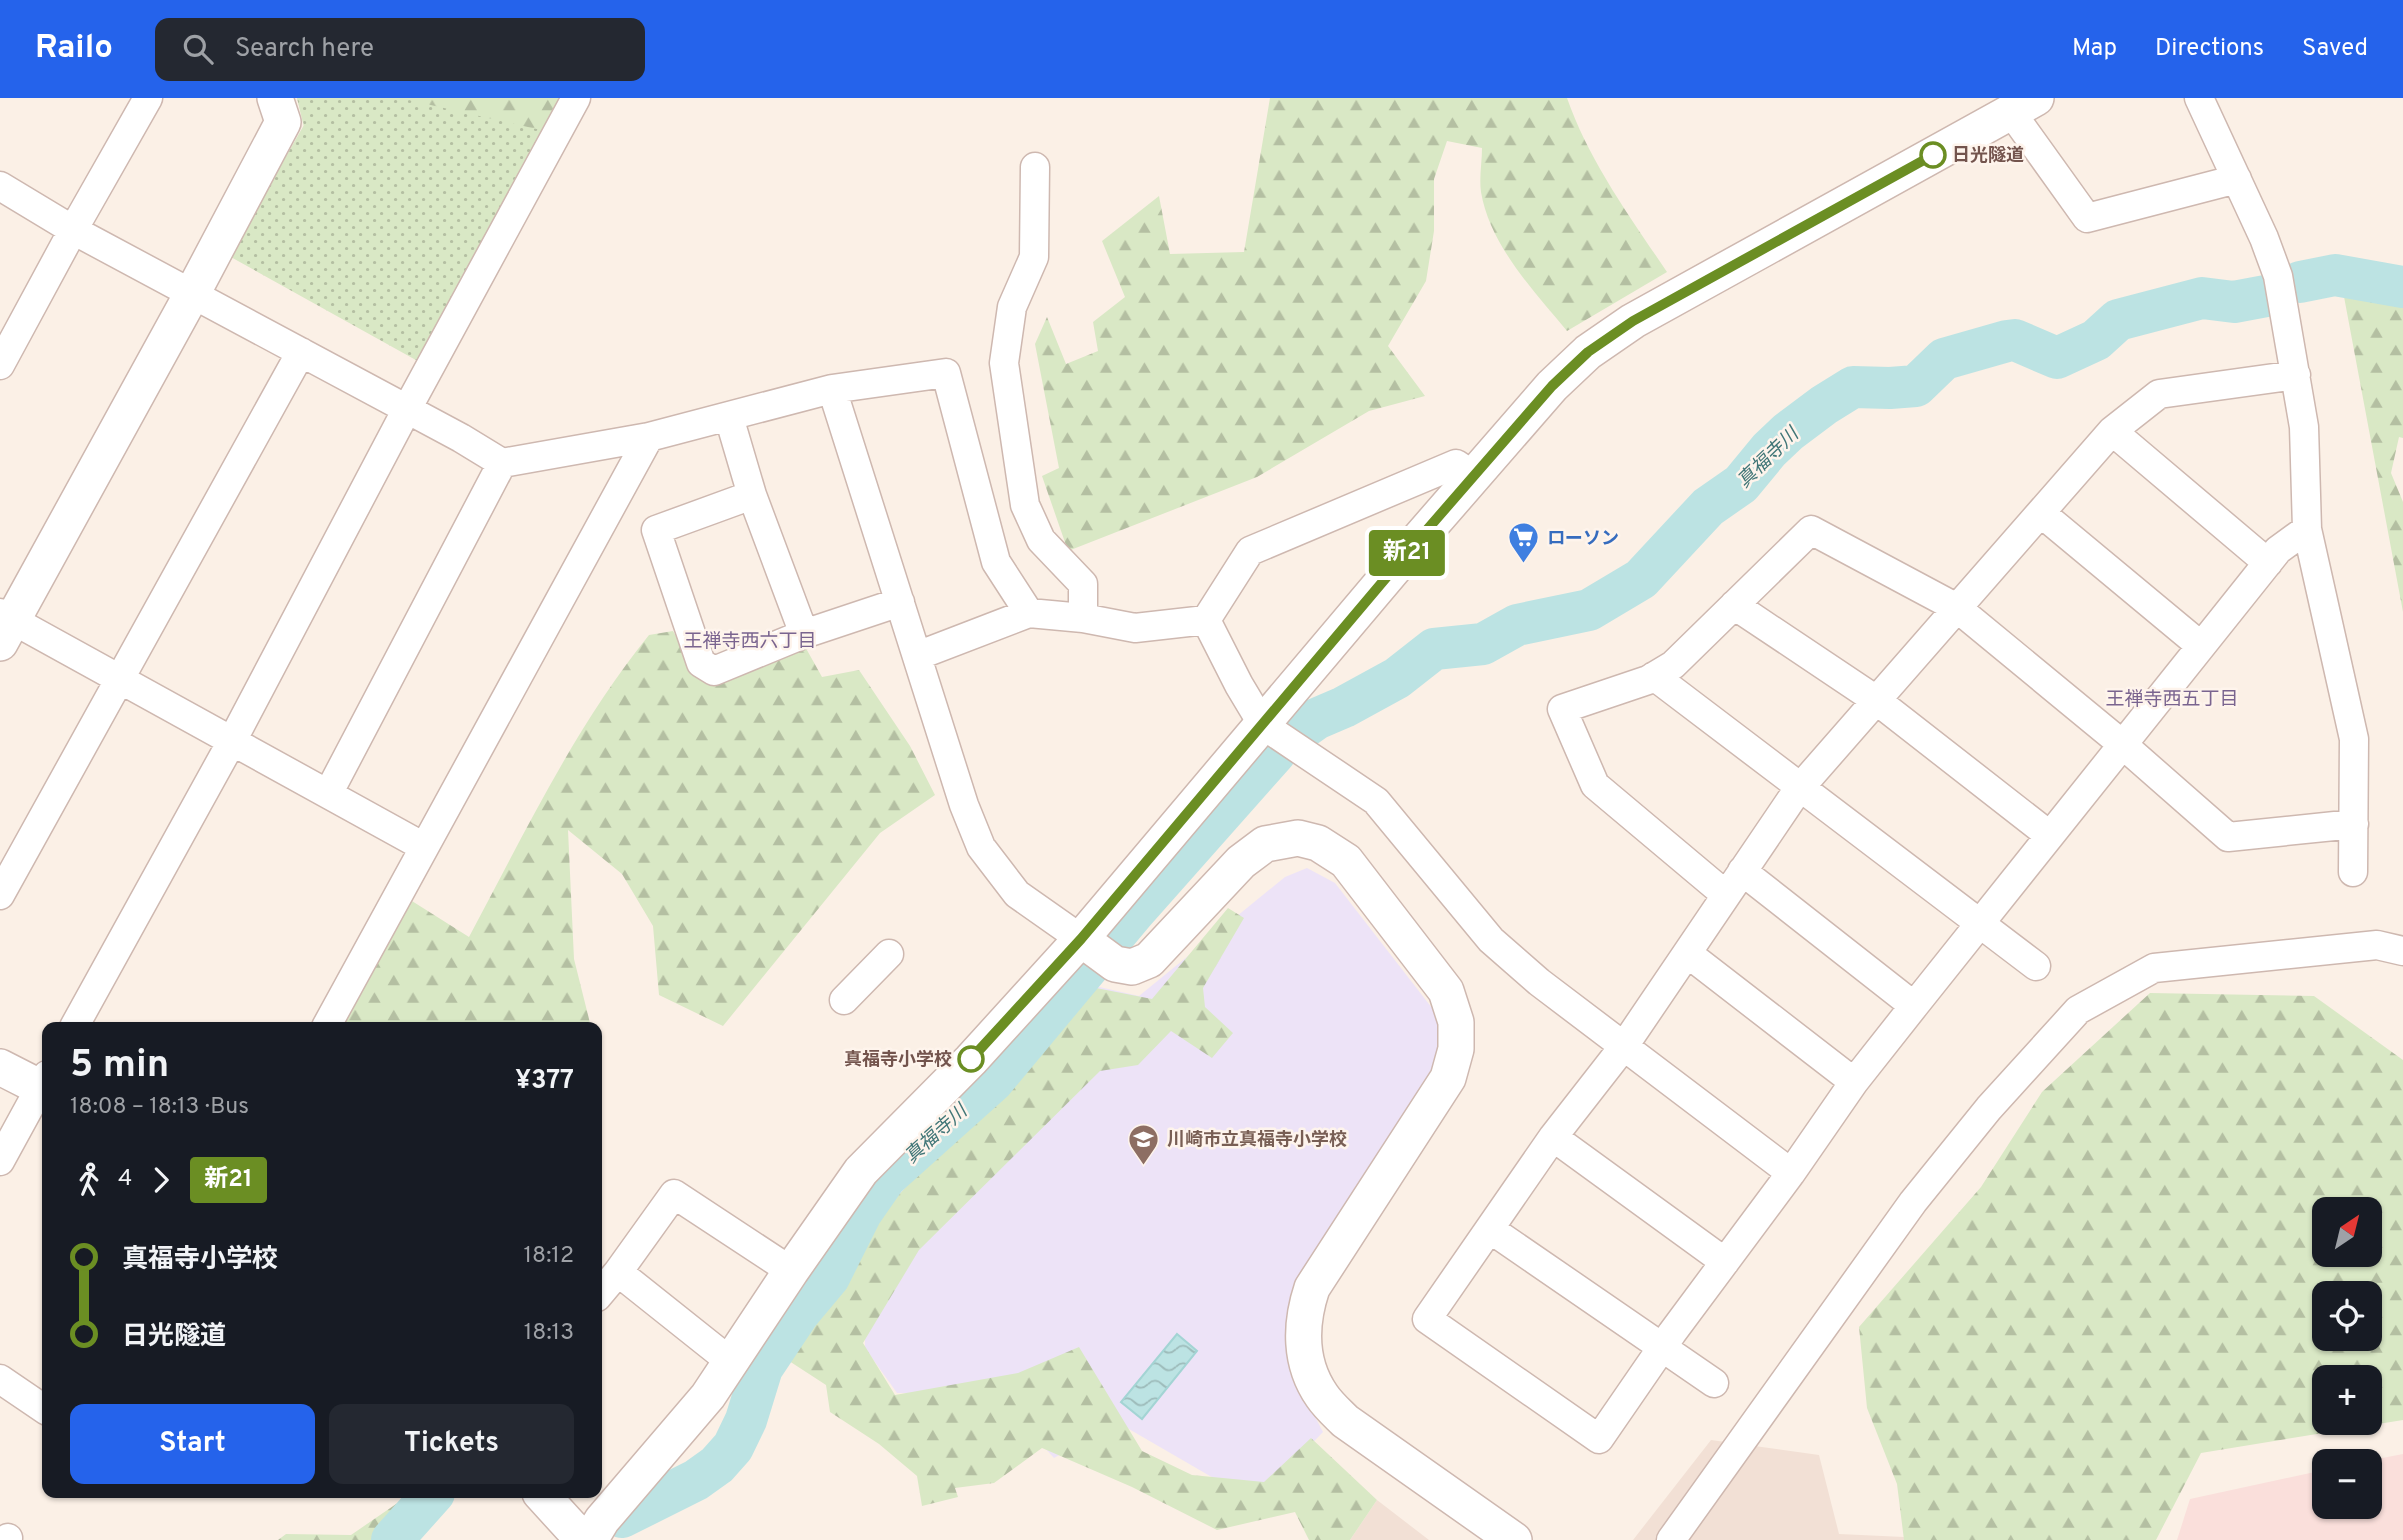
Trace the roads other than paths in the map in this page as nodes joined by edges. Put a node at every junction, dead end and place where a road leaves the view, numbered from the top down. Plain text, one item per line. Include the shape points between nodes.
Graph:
1 (148, 98) edge
2 (275, 98) edge
3 (576, 98) edge
4 (2199, 98) edge
5 (2023, 105) edge
6 (1035, 167) dead end
7 (2237, 179) junction
8 (0, 186) edge
9 (73, 230) junction
10 (192, 294) junction
11 (301, 352) junction
12 (0, 365) edge
13 (2296, 375) junction
14 (832, 388) junction
15 (407, 409) junction
16 (729, 417) junction
17 (2112, 431) junction
18 (649, 437) junction
19 (502, 463) junction
20 (1474, 476) junction
21 (752, 495) junction
22 (2041, 513) junction
23 (2307, 529) junction
24 (2269, 563) junction
25 (900, 602) junction
26 (1734, 605) junction
27 (1957, 608) junction
28 (1029, 614) junction
29 (1083, 618) junction
30 (1206, 620) junction
31 (4, 625) edge
32 (804, 634) junction
33 (2201, 646) junction
34 (917, 656) junction
35 (1654, 676) junction
36 (120, 679) junction
37 (1876, 700) junction
38 (1264, 724) junction
39 (232, 741) junction
40 (2122, 744) junction
41 (1801, 786) junction
42 (328, 794) junction
43 (2354, 824) junction
44 (2049, 835) junction
45 (424, 847) junction
46 (1742, 871) junction
47 (2353, 872) dead end
48 (0, 895) edge
49 (1726, 895) junction
50 (1979, 922) junction
51 (1096, 951) junction
52 (2403, 951) edge
53 (1686, 953) junction
54 (889, 954) dead end
55 (2036, 966) dead end
56 (844, 1000) dead end
57 (1914, 1006) junction
58 (77, 1022) edge
59 (329, 1022) edge
60 (1624, 1046) junction
61 (0, 1067) edge
62 (1854, 1082) junction
63 (42, 1084) edge
64 (42, 1090) edge
65 (1553, 1137) junction
66 (0, 1161) edge
67 (1791, 1173) junction
68 (1490, 1229) junction
69 (1725, 1262) junction
70 (791, 1271) junction
71 (618, 1272) junction
72 (602, 1291) edge
73 (1662, 1348) junction
74 (730, 1362) junction
75 (0, 1379) edge
76 (1714, 1383) dead end
77 (42, 1408) edge
78 (544, 1498) edge
79 (588, 1540) edge
80 (1514, 1540) edge
81 (1671, 1540) edge

1 - 9 street
2 - 10 street via 283,122
3 - 15 street
4 - 7 street
5 - 7 street via 2087,218
5 - 20 street via 1600,342 1552,386
6 - 29 street via 1034,257 1012,307 1004,363 1025,505 1041,540 1083,584
7 - 13 street via 2278,275
8 - 9 street
9 - 10 street
9 - 12 street
10 - 11 street
10 - 31 street
11 - 15 street
11 - 36 street
13 - 17 street via 2160,394
13 - 23 street via 2304,427
14 - 16 street
14 - 25 street
14 - 28 street via 946,373 996,562
15 - 19 street
15 - 39 street
16 - 18 street
16 - 21 street
17 - 22 street
17 - 24 street
18 - 19 street
18 - 45 street
19 - 42 street
20 - 30 street via 1456,464 1250,551
20 - 38 street
21 - 32 street
21 - 32 street via 656,530 701,663 714,671
22 - 27 street
22 - 33 street
23 - 24 street via 2278,550
23 - 43 street via 2354,739
24 - 33 street
25 - 32 street
25 - 34 street
26 - 27 street via 1811,530
26 - 35 street via 1673,665
26 - 37 street
27 - 37 street
27 - 40 street
28 - 29 street
28 - 34 street
29 - 30 street via 1135,628
30 - 38 street
31 - 36 street
33 - 40 street
34 - 51 street via 981,847 1017,894
35 - 41 street
35 - 49 street via 1562,709 1595,785
36 - 39 street
36 - 48 street
37 - 41 street
37 - 44 street
38 - 51 street
38 - 60 street via 1376,802 1491,940
39 - 42 street
39 - 58 street
40 - 43 street via 2228,837
40 - 44 street
41 - 46 street
41 - 50 street
42 - 45 street
43 - 47 street
44 - 50 street
45 - 59 street
46 - 49 street
46 - 57 street
49 - 53 street
50 - 55 street
50 - 57 street
51 - 70 street via 971,1060 861,1171
51 - 80 street via 1132,967 1149,960 1241,862 1265,845 1298,838 1318,843 1346,861 1446,991 1456,1022 1456,1049 1448,1079 1312,1288 1306,1307 1304,1350 1311,1377 1345,1421
52 - 81 street via 2377,946 2154,968 2078,1010 1989,1108 1913,1202
53 - 60 street
53 - 62 street
54 - 56 street
57 - 62 street
60 - 65 street
60 - 67 street
61 - 63 street
62 - 67 street
64 - 66 street
65 - 68 street
65 - 69 street
67 - 69 street
68 - 73 street
68 - 73 street via 1427,1319 1599,1438
69 - 73 street
70 - 71 street via 674,1194
70 - 74 street
71 - 72 street
71 - 74 street
73 - 76 street
74 - 79 street via 708,1396
75 - 77 street
78 - 79 street

